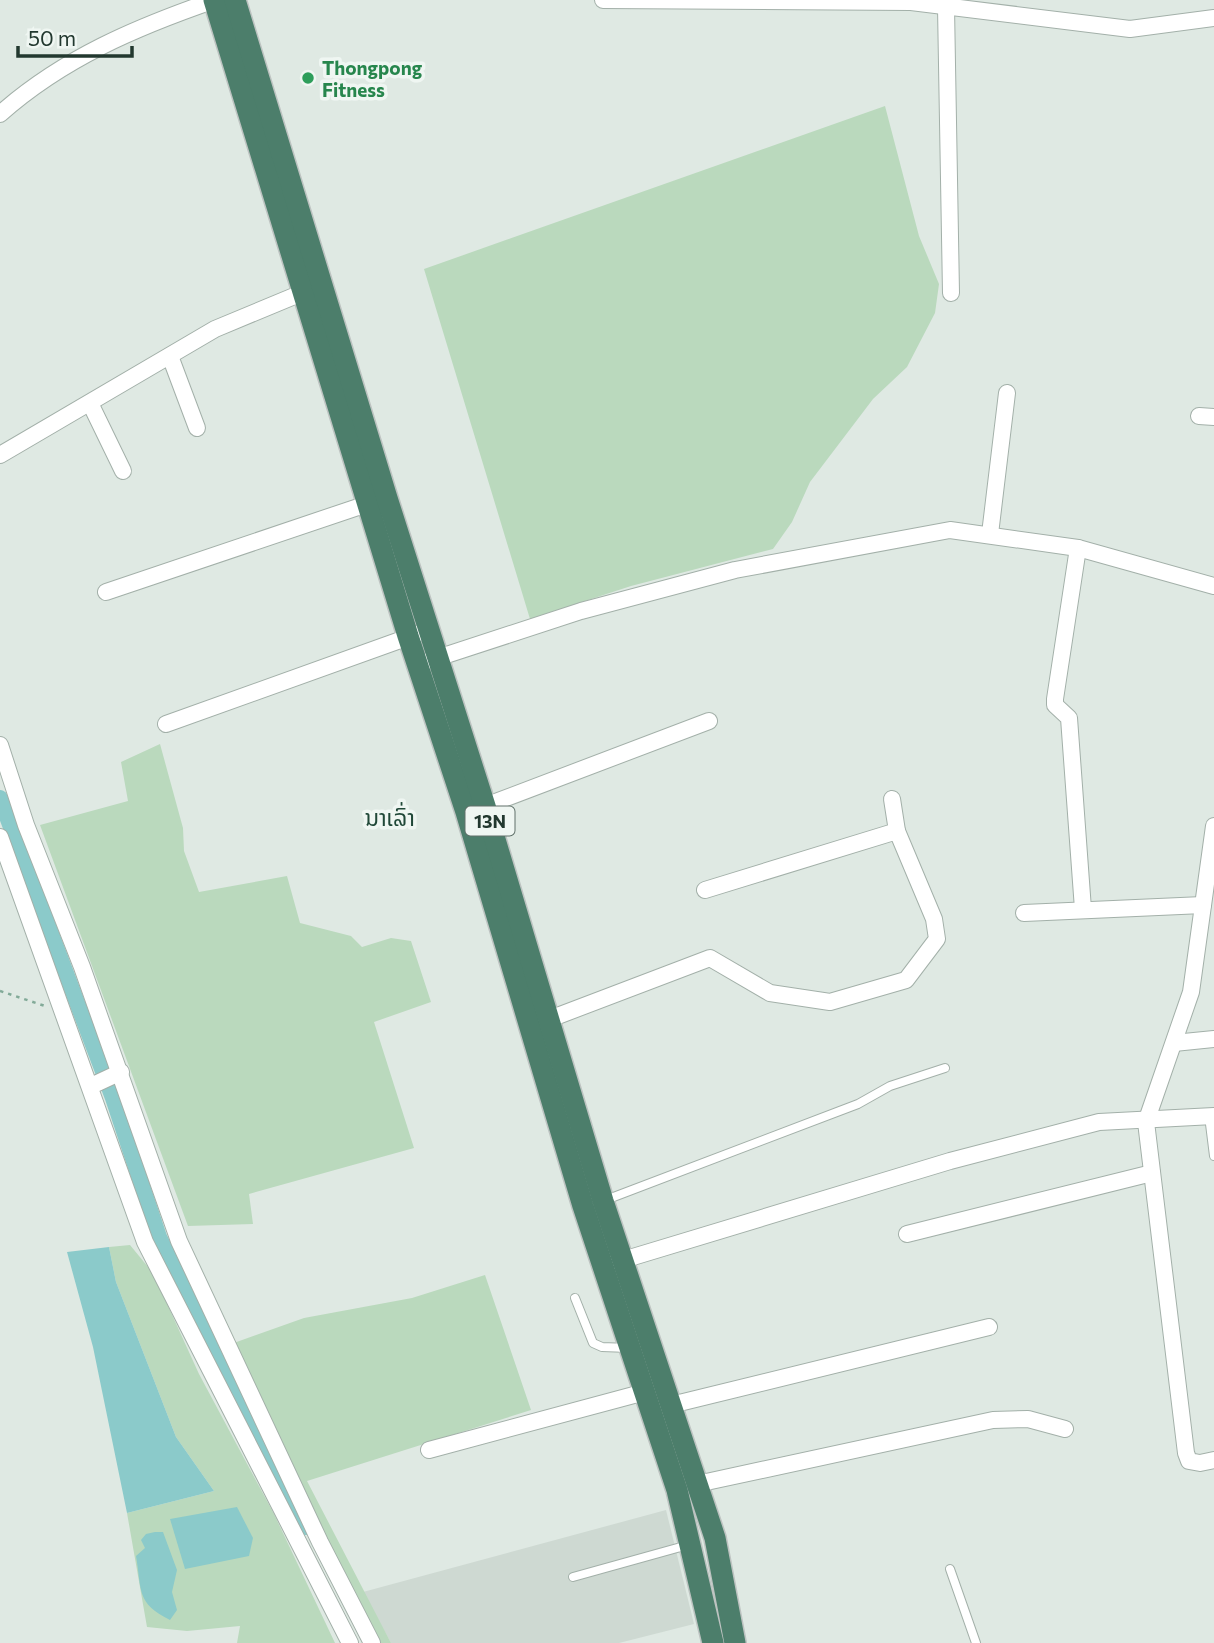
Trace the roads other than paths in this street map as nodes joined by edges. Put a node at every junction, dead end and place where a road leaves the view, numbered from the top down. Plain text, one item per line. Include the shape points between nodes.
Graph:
1 (214, 0) edge
2 (235, 0) edge
3 (603, 0) edge
4 (911, 1) edge
5 (946, 6) junction
6 (1214, 18) edge
7 (0, 114) edge
8 (304, 292) junction
9 (951, 293) dead end
10 (170, 356) junction
11 (1007, 393) dead end
12 (90, 403) junction
13 (197, 428) dead end
14 (0, 455) edge
15 (123, 471) dead end
16 (367, 504) junction
17 (990, 534) junction
18 (1078, 548) junction
19 (1214, 586) edge
20 (106, 592) dead end
21 (418, 633) junction
22 (428, 661) junction
23 (709, 721) dead end
24 (166, 724) dead end
25 (0, 745) edge
26 (892, 799) dead end
27 (485, 806) junction
28 (1214, 826) edge
29 (897, 831) junction
30 (0, 837) edge
31 (705, 890) dead end
32 (1203, 905) junction
33 (1083, 909) junction
34 (1024, 913) dead end
35 (547, 1020) junction
36 (1214, 1039) edge
37 (1174, 1043) junction
38 (945, 1068) dead end
39 (121, 1072) junction
40 (91, 1086) junction
41 (1212, 1116) edge
42 (1146, 1122) junction
43 (1214, 1156) edge
44 (1153, 1173) junction
45 (603, 1201) junction
46 (907, 1234) dead end
47 (614, 1263) junction
48 (575, 1298) dead end
49 (989, 1327) dead end
50 (629, 1348) junction
51 (645, 1392) junction
52 (671, 1405) junction
53 (1065, 1429) dead end
54 (429, 1450) dead end
55 (1214, 1460) edge
56 (697, 1484) junction
57 (692, 1544) junction
58 (950, 1569) dead end
59 (573, 1577) dead end
60 (350, 1643) edge
61 (372, 1643) edge
62 (713, 1643) edge
63 (735, 1643) edge
64 (976, 1643) edge

1 - 7 street via 140,26 88,52 27,90
1 - 8 highway, 13N
2 - 21 highway, 13N
3 - 4 street
4 - 5 street
5 - 6 street via 1130,29
5 - 9 street
8 - 10 street via 215,329
8 - 16 highway, 13N
10 - 12 street
10 - 13 street
11 - 17 street
12 - 14 street
12 - 15 street
16 - 20 street
16 - 21 highway, 13N
17 - 18 street
17 - 22 street via 950,530 735,570 581,611
18 - 19 street
18 - 33 street via 1055,705 1069,718
21 - 22 highway, 13N
21 - 24 street
22 - 27 highway, 13N
22 - 47 highway, 13N
23 - 27 street
25 - 39 street
26 - 29 street
27 - 35 highway, 13N
28 - 32 street
29 - 31 street
29 - 35 street via 934,919 937,939 906,980 830,1002 770,993 710,958
30 - 40 street
32 - 33 street
32 - 37 street via 1191,992
33 - 34 street
35 - 45 highway, 13N
36 - 37 street
37 - 42 street
38 - 45 lane
39 - 40 street
39 - 61 street via 179,1241
40 - 60 street via 145,1242
41 - 42 street
41 - 43 lane
42 - 44 street
42 - 47 street via 1099,1122
44 - 46 street
44 - 55 street via 1186,1453 1189,1461
45 - 47 highway, 13N
47 - 50 highway, 13N
47 - 52 highway, 13N
48 - 50 lane via 593,1343
49 - 52 street
50 - 51 highway, 13N
51 - 54 street
51 - 57 highway, 13N
52 - 56 highway, 13N
53 - 56 street via 1028,1419 993,1420
56 - 63 highway, 13N via 715,1538
57 - 59 lane
57 - 62 highway, 13N
58 - 64 lane

